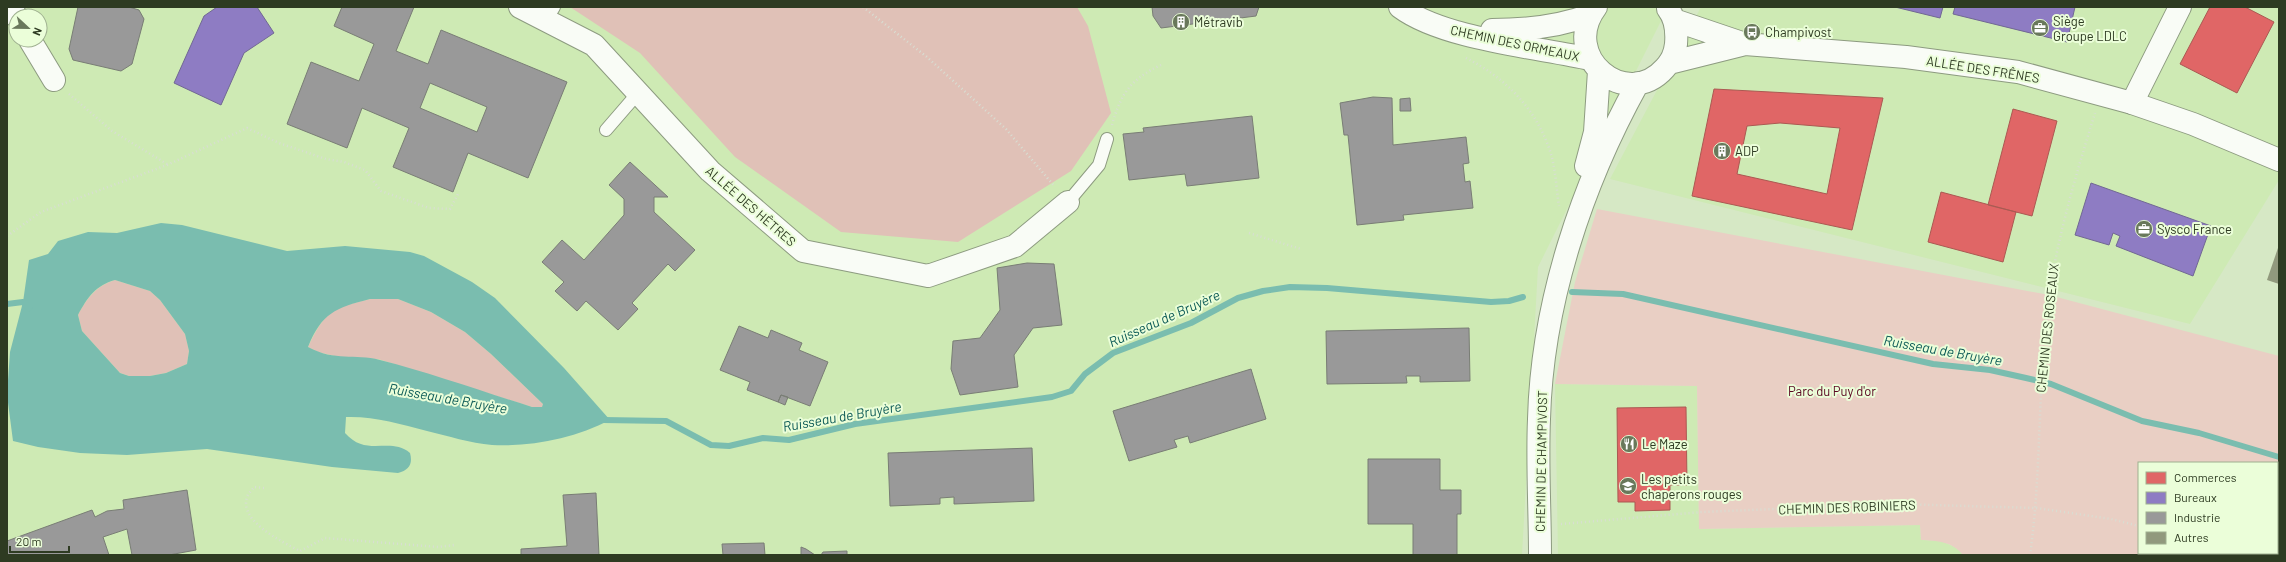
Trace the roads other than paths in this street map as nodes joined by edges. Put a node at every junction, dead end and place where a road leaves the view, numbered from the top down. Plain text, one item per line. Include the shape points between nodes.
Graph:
1 (520, 7) edge
2 (1400, 7) edge
3 (2180, 7) edge
4 (1593, 11) edge
5 (1670, 12) edge
6 (550, 13) edge
7 (1441, 27) junction
8 (1745, 44) junction
9 (35, 48) edge
10 (1670, 63) junction
11 (1595, 65) junction
12 (54, 80) road end
13 (1638, 83) junction
14 (638, 93) junction
15 (2132, 103) junction
16 (606, 130) dead end
17 (1107, 139) road end
18 (2279, 160) edge
19 (1068, 202) joint
20 (1575, 226) junction
21 (1540, 555) edge

1 - 6 street, ALLÉE DES HÊTRES
2 - 7 street, CHEMIN DES ORMEAUX
3 - 15 street
4 - 7 street, CHEMIN DES ORMEAUX via 1567,24 1521,30
4 - 11 street, CHEMIN DE CHAMPIVOST via 1585,29 1585,44
5 - 8 street, ALLÉE DES FRÊNES
5 - 10 street via 1676,42
6 - 14 street, ALLÉE DES HÊTRES via 594,46
7 - 11 street, CHEMIN DES ORMEAUX
8 - 10 street, ALLÉE DES FRÊNES
8 - 15 street, ALLÉE DES FRÊNES via 1906,57 2018,72
9 - 12 street
10 - 13 street via 1656,76
11 - 13 street, CHEMIN DES ORMEAUX via 1611,79 1624,83
11 - 20 street, CHEMIN DE CHAMPIVOST via 1595,132 1578,194
13 - 20 street, CHEMIN DE CHAMPIVOST via 1617,121
14 - 16 lane
14 - 19 street, ALLÉE DES HÊTRES via 710,171 803,251 928,276 1015,246
15 - 18 street, ALLÉE DES FRÊNES via 2192,124
17 - 19 lane via 1099,165
20 - 21 street, CHEMIN DE CHAMPIVOST via 1550,324 1544,364 1539,419

